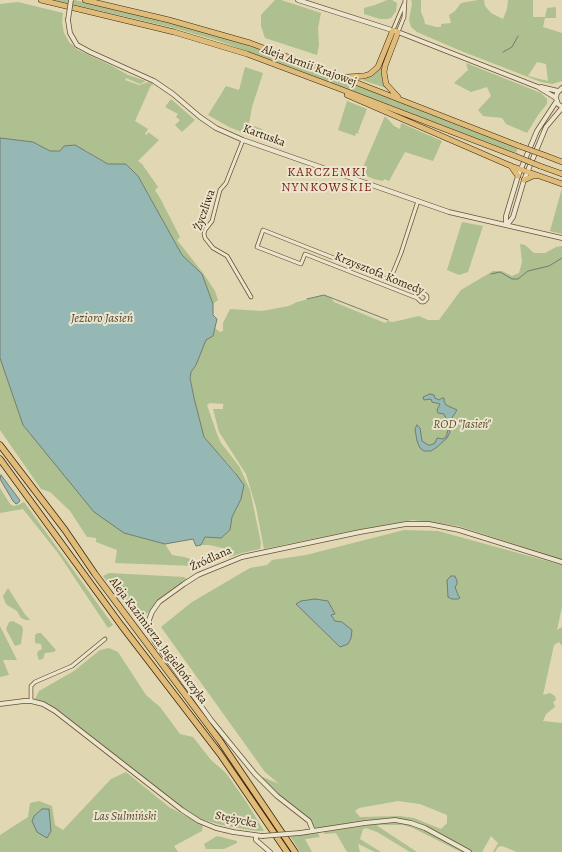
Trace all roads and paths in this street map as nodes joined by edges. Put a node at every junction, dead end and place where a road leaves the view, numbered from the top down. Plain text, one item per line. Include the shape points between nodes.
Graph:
1 (41, 0) edge
2 (71, 0) edge
3 (85, 0) edge
4 (298, 0) edge
5 (405, 1) edge
6 (396, 31) junction
7 (342, 77) junction
8 (335, 86) junction
9 (538, 87) junction
10 (560, 89) edge
11 (400, 99) junction
12 (556, 100) junction
13 (562, 108) edge
14 (243, 140) junction
15 (562, 162) edge
16 (511, 166) junction
17 (520, 169) junction
18 (527, 172) junction
19 (562, 174) edge
20 (518, 176) junction
21 (538, 176) junction
22 (524, 180) junction
23 (562, 184) edge
24 (418, 201) junction
25 (506, 225) junction
26 (562, 238) edge
27 (390, 280) junction
28 (250, 297) dead end
29 (0, 446) edge
30 (0, 459) edge
31 (562, 562) edge
32 (105, 639) dead end
33 (31, 701) junction
34 (0, 704) edge
35 (312, 831) junction
36 (256, 836) junction
37 (270, 852) edge
38 (288, 852) edge
39 (295, 852) edge
40 (469, 852) edge

1 - 8 main road, Aleja Armii Krajowej via 221,46
2 - 14 street, Kartuska, bridge via 68,27 77,45 154,81 208,123
3 - 7 main road, Aleja Armii Krajowej via 221,34
4 - 6 street
5 - 6 street
5 - 6 street via 404,17
6 - 7 main road via 378,67 364,76
6 - 9 street
6 - 11 main road via 384,72 386,84
7 - 11 main road, Aleja Armii Krajowej
8 - 16 main road via 337,90
8 - 19 main road, Aleja Armii Krajowej, bridge
9 - 10 street
9 - 12 street
10 - 12 street
11 - 15 main road, Aleja Armii Krajowej, bridge
12 - 13 street
12 - 17 street via 537,131
13 - 18 street via 549,123
14 - 24 street, Kartuska
14 - 28 street, Życzliwa via 226,183 220,190 212,221 204,234 213,248 227,256
16 - 17 main road
16 - 20 main road
17 - 18 main road
17 - 20 street
18 - 21 main road
18 - 22 street
20 - 25 street via 506,216
21 - 22 main road
21 - 23 main road
22 - 25 street via 513,217
24 - 25 street, Kartuska via 449,212
24 - 27 street, Krzysztofa Komedy
25 - 26 street, Kartuska
27 - 27 street, Krzysztofa Komedy via 263,230 257,247 301,264 306,254 421,302 427,299 425,294
29 - 39 highway, Aleja Kazimierza Jagiellończyka via 65,530 220,742
30 - 38 highway, Aleja Kazimierza Jagiellończyka via 121,625 220,754
31 - 35 street, Źródlana via 459,530 429,524 406,524 242,557 198,575 159,602 149,620 149,630 155,642 211,720 255,774 309,822
32 - 33 street via 72,666 35,682 31,686
33 - 34 street
33 - 36 street, Stężycka via 55,711 199,821 216,828
35 - 36 street, Stężycka, bridge
35 - 40 street, Stężycka via 388,820 402,821 424,828
36 - 37 street via 256,840

